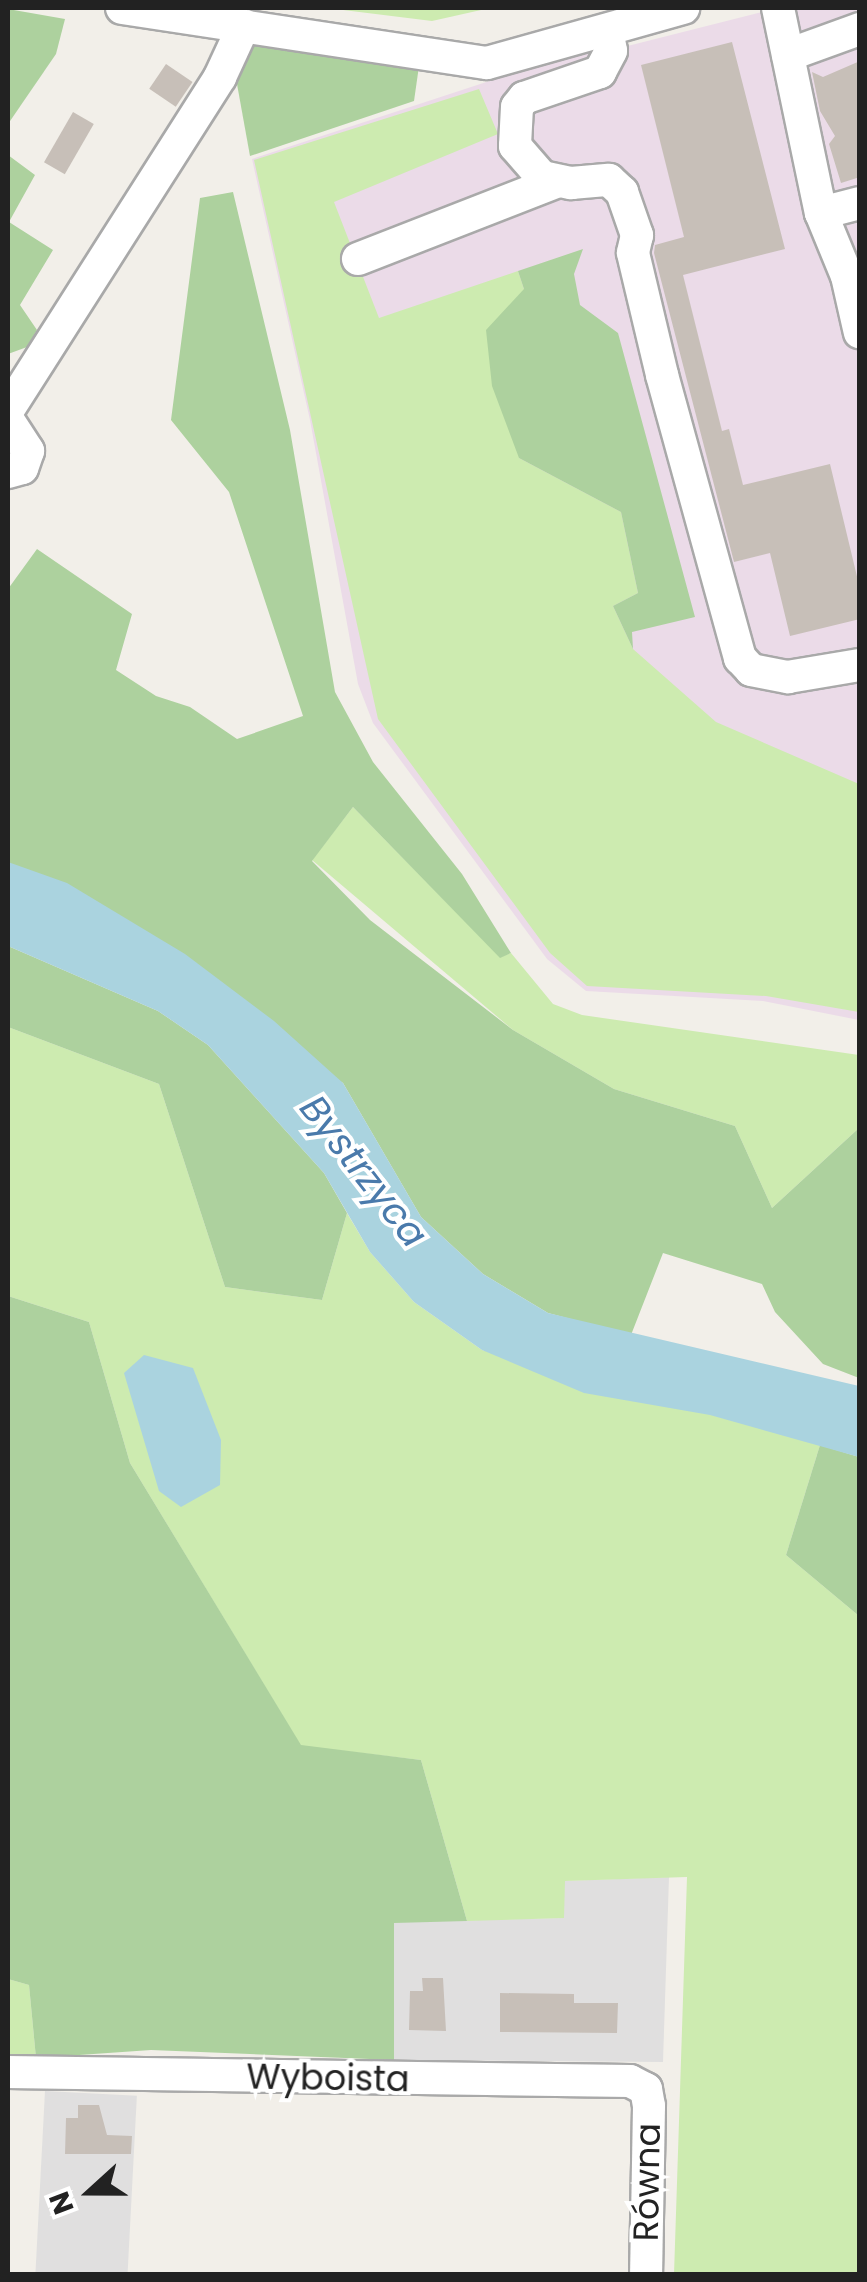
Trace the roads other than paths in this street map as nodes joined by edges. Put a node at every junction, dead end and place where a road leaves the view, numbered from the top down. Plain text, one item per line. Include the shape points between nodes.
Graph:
1 (122, 8) edge
2 (683, 8) edge
3 (778, 8) edge
4 (244, 25) junction
5 (860, 29) edge
6 (607, 30) junction
7 (788, 55) junction
8 (556, 182) junction
9 (860, 203) edge
10 (821, 213) junction
11 (358, 259) dead end
12 (860, 333) edge
13 (8, 410) edge
14 (8, 420) edge
15 (8, 472) edge
16 (860, 665) edge
17 (8, 2072) edge
18 (646, 2089) joint
19 (646, 2274) edge

1 - 4 street
2 - 6 street
3 - 7 street
4 - 6 street via 487,64
4 - 13 street via 220,76
5 - 7 street
6 - 8 street via 611,51 600,72 524,98 513,118 521,158
7 - 10 street
8 - 11 street
8 - 16 street via 608,180 622,192 637,235 633,253 662,375 740,658 752,670 788,677
9 - 10 street
10 - 12 street via 847,276
14 - 15 street via 28,460
17 - 18 street, Wyboista via 630,2082
18 - 19 street, Równa

